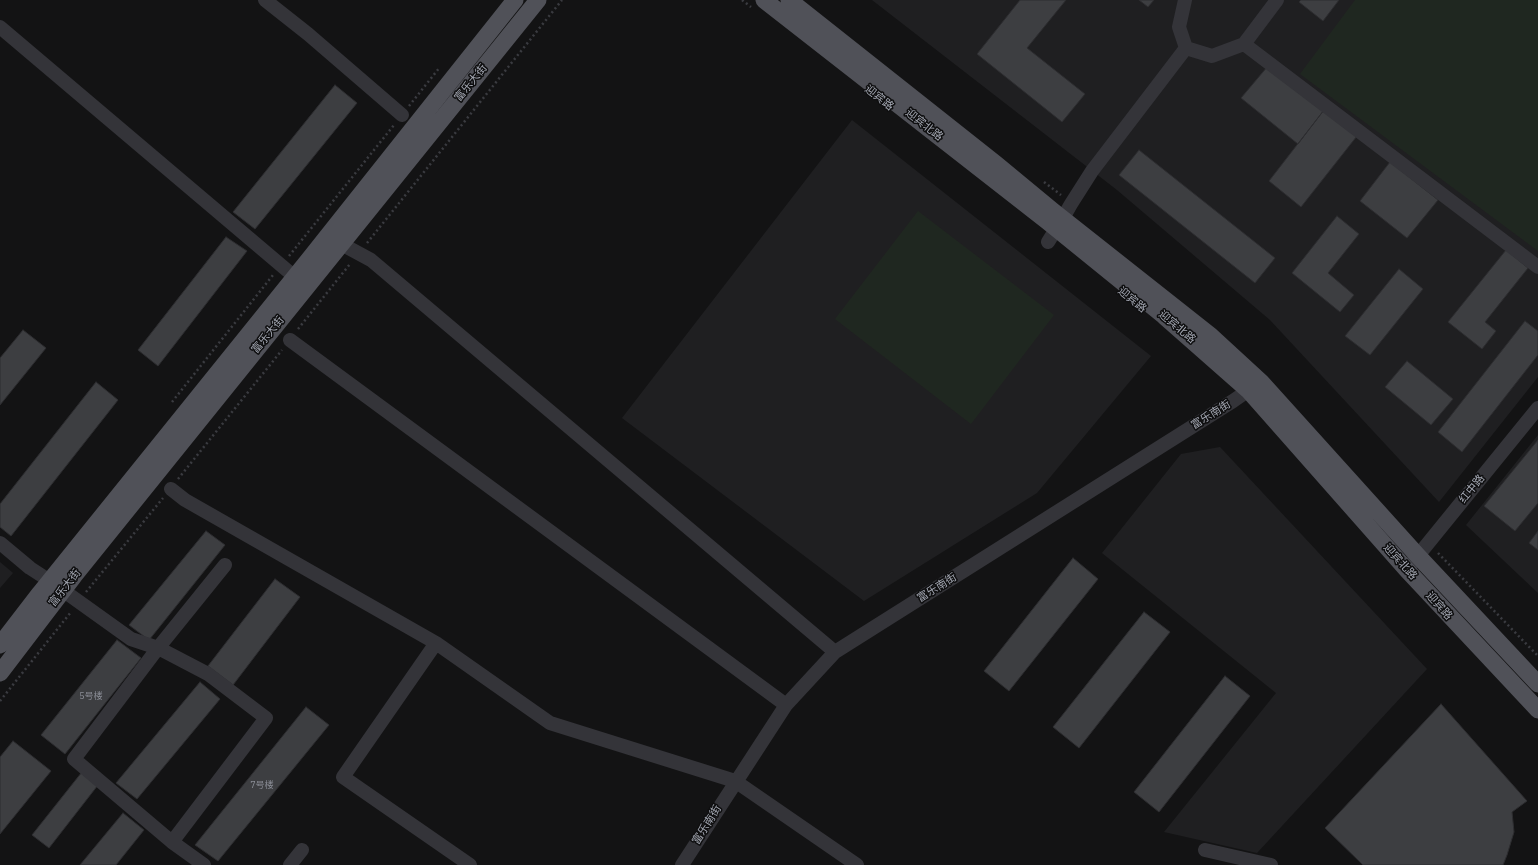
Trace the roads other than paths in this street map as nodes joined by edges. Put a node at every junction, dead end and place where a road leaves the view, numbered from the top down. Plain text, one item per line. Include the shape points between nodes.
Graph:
1 (265, 0) edge
2 (515, 0) edge
3 (538, 0) edge
4 (789, 0) edge
5 (1185, 0) edge
6 (1277, 0) edge
7 (759, 5) edge
8 (0, 27) edge
9 (1244, 44) junction
10 (1186, 48) junction
11 (402, 115) road end
12 (1056, 230) junction
13 (334, 240) junction
14 (1538, 267) edge
15 (301, 282) junction
16 (290, 340) dead end
17 (1254, 386) junction
18 (1538, 408) edge
19 (171, 489) dead end
20 (0, 543) edge
21 (1418, 556) junction
22 (225, 565) dead end
23 (1406, 569) junction
24 (50, 581) junction
25 (64, 591) junction
26 (436, 643) junction
27 (0, 645) edge
28 (158, 648) junction
29 (834, 652) junction
30 (0, 673) edge
31 (1538, 684) edge
32 (786, 704) junction
33 (1538, 710) edge
34 (736, 781) junction
35 (172, 842) junction
36 (302, 850) dead end
37 (1205, 850) dead end
38 (204, 865) edge
39 (290, 865) edge
40 (470, 865) edge
41 (682, 865) edge
42 (857, 865) edge
43 (1272, 865) edge

1 - 11 street
2 - 13 main road, 富乐大街
3 - 13 main road, 富乐大街
4 - 12 main road, 迎宾北路 via 996,164
5 - 10 street via 1179,27
6 - 9 street
7 - 12 main road, 迎宾北路
8 - 15 street
9 - 10 street via 1212,56
9 - 14 street
10 - 12 street via 1092,171
12 - 17 main road, 迎宾北路 via 1211,336
13 - 15 main road, 富乐大街
13 - 29 street via 371,260
15 - 24 main road, 富乐大街
15 - 25 main road, 富乐大街
16 - 32 street
17 - 21 main road, 迎宾北路
17 - 23 main road, 迎宾北路
17 - 29 street, 富乐南街
18 - 21 street, 红中路
19 - 26 street via 185,500
20 - 24 street
21 - 23 street, 红中路
21 - 31 main road, 迎宾北路
22 - 28 street
23 - 33 main road, 迎宾北路
24 - 25 street
24 - 27 main road, 富乐大街
25 - 28 street via 131,639
25 - 30 main road, 富乐大街
26 - 34 street via 550,723
26 - 40 street via 343,777
28 - 35 street via 74,759
28 - 35 street via 208,674 266,718
29 - 32 street, 富乐南街
32 - 34 street, 富乐南街
34 - 41 street, 富乐南街
34 - 42 street
35 - 38 street
36 - 39 street
37 - 43 street

